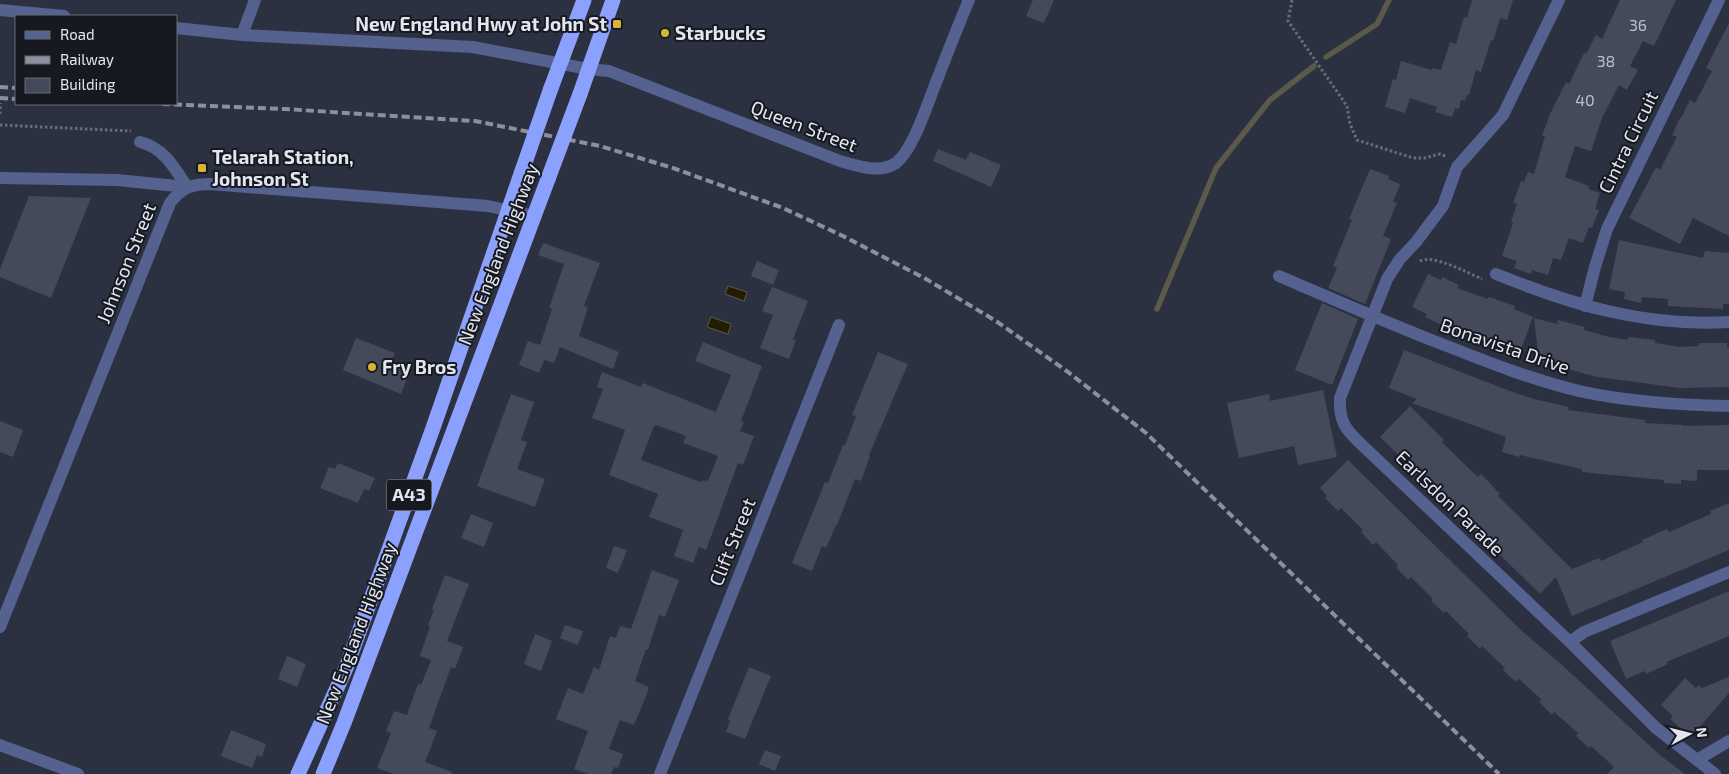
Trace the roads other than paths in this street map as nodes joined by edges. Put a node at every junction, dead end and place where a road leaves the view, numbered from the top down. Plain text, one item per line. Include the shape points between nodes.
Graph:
1 (255, 0) edge
2 (584, 0) edge
3 (613, 0) edge
4 (969, 0) edge
5 (1558, 0) edge
6 (1719, 0) edge
7 (0, 10) edge
8 (53, 15) edge
9 (178, 28) edge
10 (242, 34) junction
11 (560, 63) junction
12 (588, 68) junction
13 (137, 137) road end
14 (0, 178) edge
15 (186, 187) junction
16 (508, 211) junction
17 (534, 216) junction
18 (1496, 274) road end
19 (1279, 276) dead end
20 (1585, 306) junction
21 (1373, 317) junction
22 (1729, 322) edge
23 (839, 325) dead end
24 (1729, 406) edge
25 (1729, 572) edge
26 (0, 627) edge
27 (1570, 642) junction
28 (1729, 741) edge
29 (0, 745) edge
30 (1697, 760) junction
31 (78, 774) edge
32 (298, 774) edge
33 (323, 774) edge
34 (660, 774) edge
35 (1715, 774) edge

1 - 10 street
2 - 11 highway, New England Highway / A43
3 - 12 highway, New England Highway / A43
4 - 12 street, Queen Street via 913,140 896,162 876,168 840,161 609,71
5 - 21 street, Earlsdon Parade via 1503,115 1457,167 1443,206 1387,279
6 - 20 street, Cintra Circuit via 1607,229
7 - 8 street
9 - 10 street, Queen Street
10 - 11 street, Queen Street via 473,47
11 - 12 street, Queen Street
11 - 16 highway, New England Highway / A43, bridge
12 - 17 highway, New England Highway / A43, bridge
13 - 15 street via 166,156
14 - 15 street via 117,180
15 - 16 street via 210,184 488,206
15 - 26 street, Johnson Street via 170,203
16 - 17 street
16 - 32 highway, New England Highway / A43 via 346,668
17 - 33 highway, New England Highway / A43
18 - 20 street
19 - 21 street, Bonavista Drive
20 - 22 street via 1625,316 1667,321
21 - 24 street, Bonavista Drive via 1515,373 1579,391 1688,406
21 - 27 street, Earlsdon Parade via 1340,398 1344,428
23 - 34 street, Clift Street
25 - 27 street via 1584,632
27 - 30 street, Earlsdon Parade via 1656,728
28 - 30 street
29 - 31 street
30 - 35 street, Earlsdon Parade

